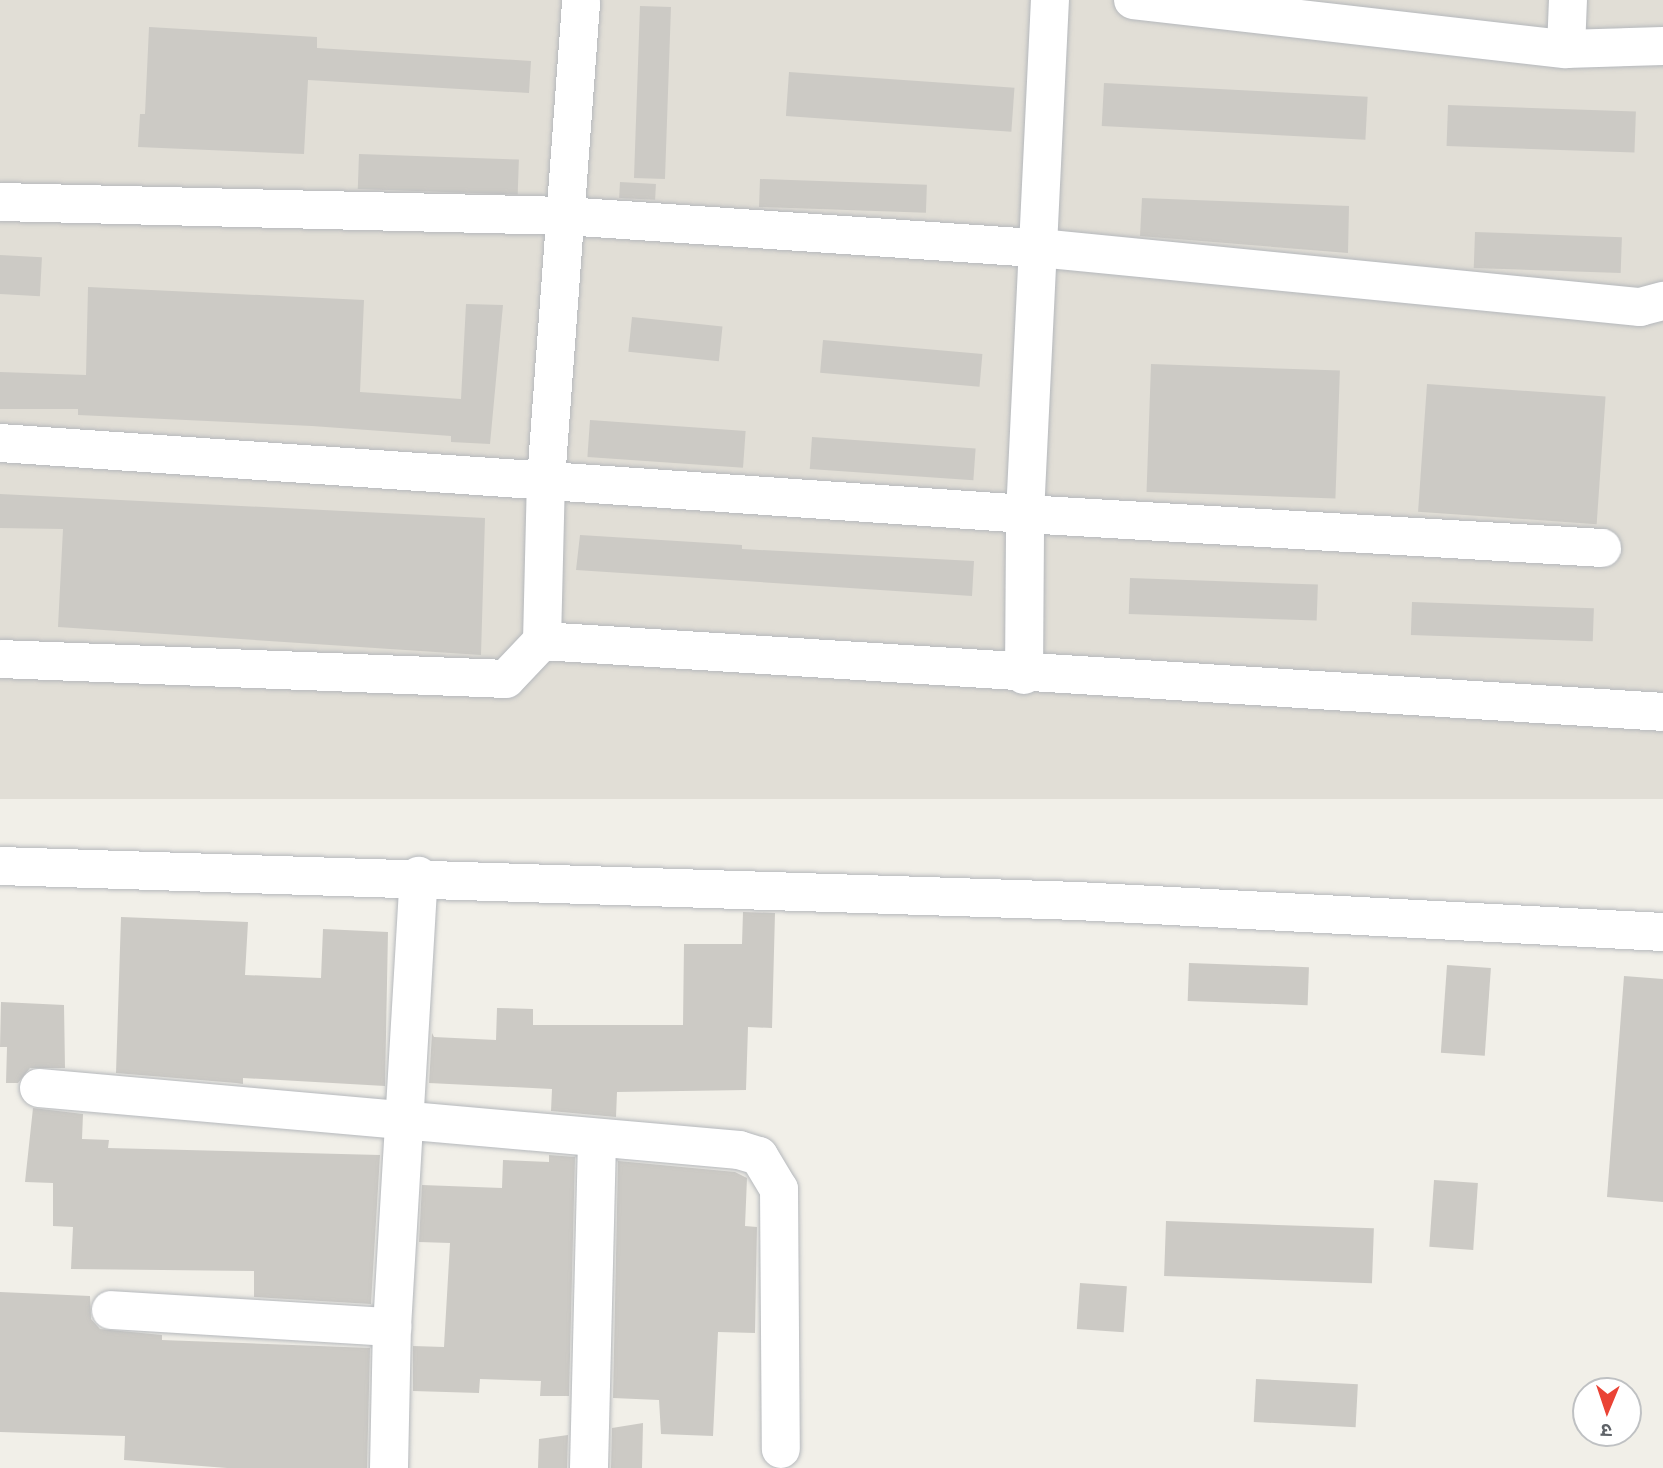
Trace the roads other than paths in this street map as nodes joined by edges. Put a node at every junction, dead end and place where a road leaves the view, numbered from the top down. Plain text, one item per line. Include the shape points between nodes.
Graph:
1 (582, 0) edge
2 (1050, 0) edge
3 (1133, 0) edge
4 (1568, 0) edge
5 (1663, 46) edge
6 (1566, 49) junction
7 (0, 202) edge
8 (565, 216) junction
9 (1039, 248) junction
10 (1663, 301) edge
11 (0, 443) edge
12 (545, 480) junction
13 (1024, 514) junction
14 (1602, 548) dead end
15 (542, 641) junction
16 (0, 659) edge
17 (1024, 675) junction
18 (1663, 712) edge
19 (0, 866) edge
20 (419, 877) junction
21 (1663, 932) edge
22 (39, 1088) dead end
23 (407, 1121) junction
24 (597, 1140) junction
25 (111, 1310) dead end
26 (393, 1327) junction
27 (781, 1449) dead end
28 (389, 1468) edge
29 (589, 1468) edge

1 - 8 street
2 - 9 street
3 - 6 street
4 - 6 street
5 - 6 street
7 - 8 street
8 - 9 street
8 - 12 street
9 - 10 street via 1640,307
9 - 13 street
11 - 12 street
12 - 13 street
12 - 15 street
13 - 14 street
13 - 17 street
15 - 16 street via 506,679
15 - 17 street
17 - 18 street
19 - 20 street
20 - 21 street via 1077,901
20 - 23 street
22 - 23 street
23 - 24 street
23 - 26 street
24 - 27 street via 739,1150 759,1156 779,1189
24 - 29 street
25 - 26 street
26 - 28 street

